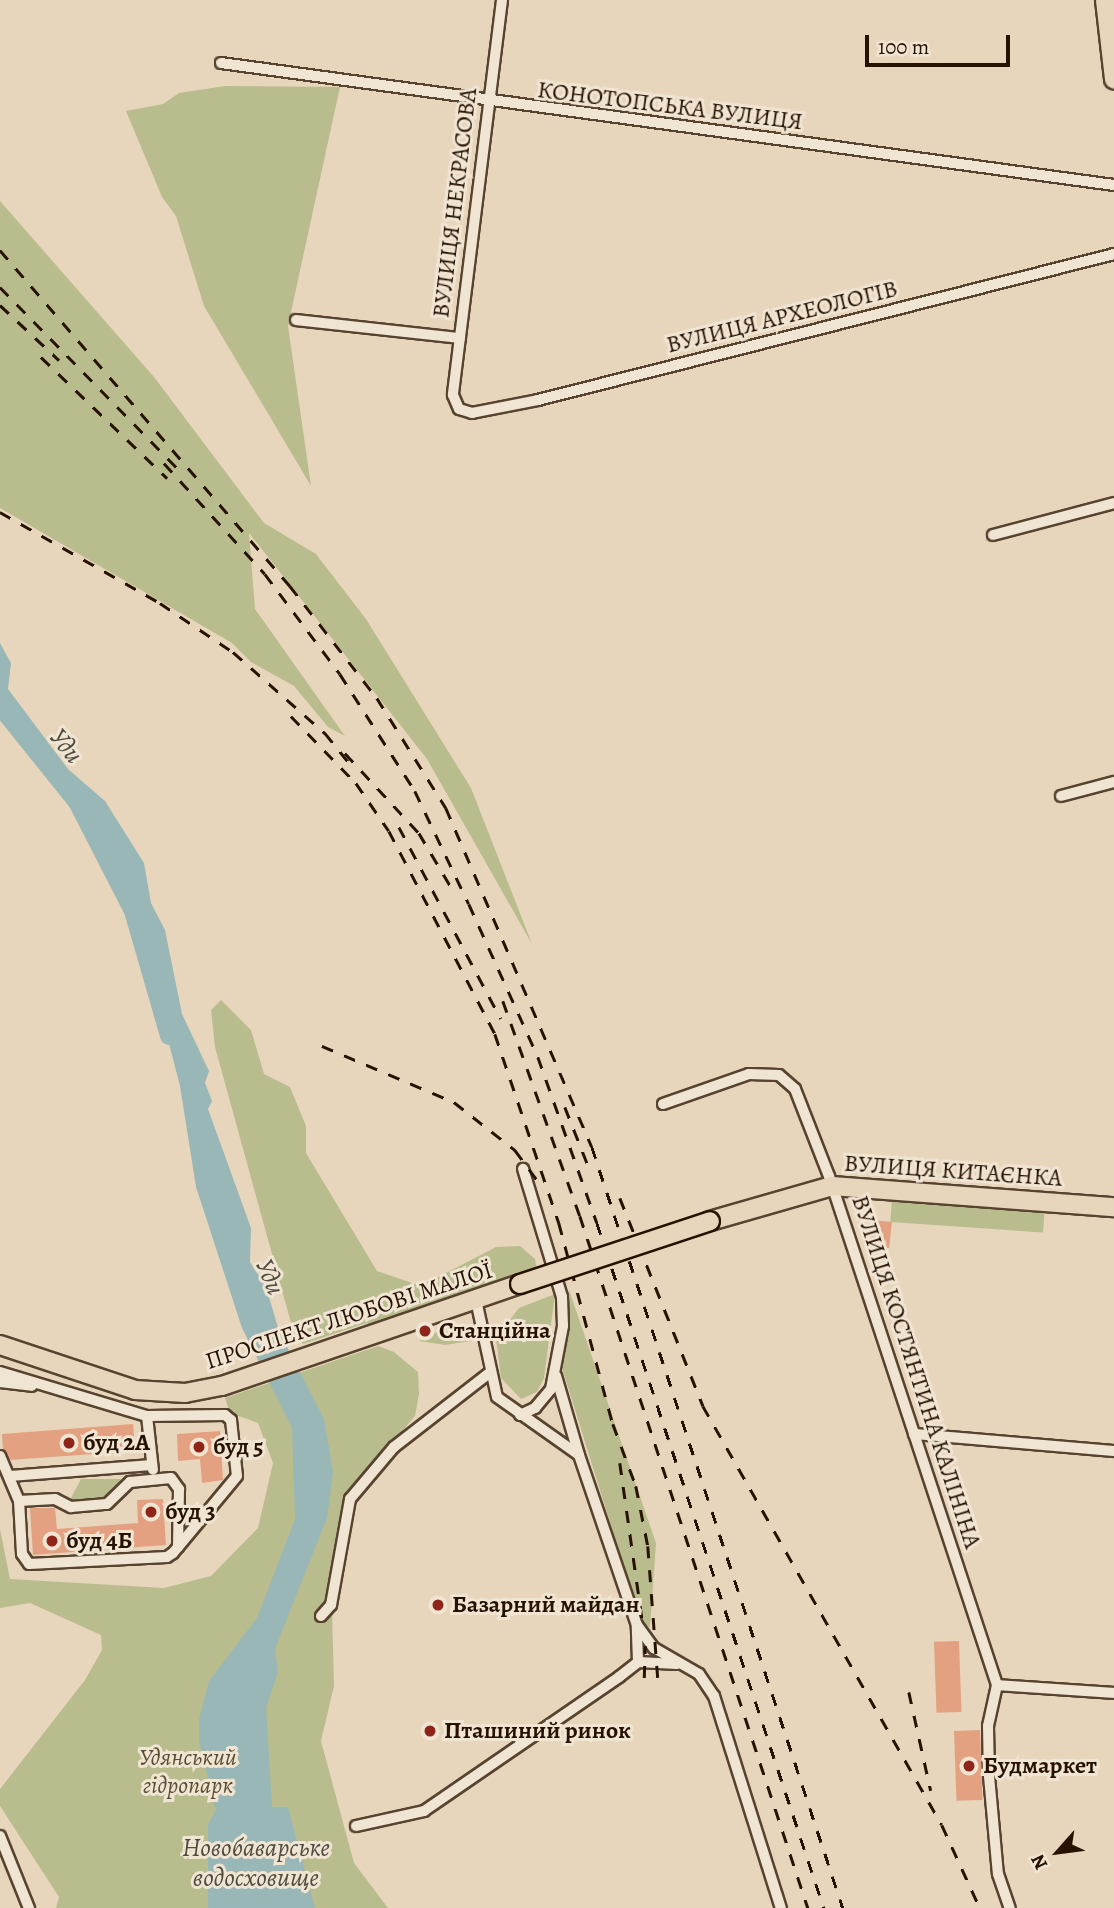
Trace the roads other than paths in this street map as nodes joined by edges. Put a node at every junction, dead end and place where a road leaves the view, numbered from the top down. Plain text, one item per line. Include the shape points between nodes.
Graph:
1 (502, 0) edge
2 (1105, 0) edge
3 (221, 63) dead end
4 (1114, 79) edge
5 (488, 103) junction
6 (1114, 185) edge
7 (1114, 254) edge
8 (296, 320) dead end
9 (460, 338) junction
10 (459, 409) joint
11 (1114, 503) edge
12 (993, 535) dead end
13 (1114, 782) edge
14 (1061, 796) dead end
15 (663, 1104) dead end
16 (523, 1169) dead end
17 (832, 1186) junction
18 (1114, 1207) edge
19 (710, 1221) joint
20 (476, 1300) junction
21 (0, 1345) edge
22 (0, 1372) edge
23 (488, 1374) junction
24 (556, 1376) junction
25 (0, 1382) edge
26 (48, 1387) junction
27 (520, 1415) junction
28 (147, 1416) junction
29 (914, 1434) junction
30 (1114, 1451) edge
31 (579, 1455) junction
32 (0, 1456) edge
33 (152, 1465) junction
34 (10, 1476) junction
35 (154, 1480) junction
36 (19, 1501) junction
37 (178, 1547) junction
38 (321, 1616) dead end
39 (637, 1625) junction
40 (638, 1662) junction
41 (677, 1664) junction
42 (997, 1685) junction
43 (1114, 1693) edge
44 (356, 1826) dead end
45 (0, 1836) edge
46 (29, 1908) edge
47 (781, 1908) edge
48 (1010, 1908) edge

1 - 5 street, ВУЛИЦЯ НЕКРАСОВА
2 - 4 main road
3 - 5 street, КОНОТОПСЬКА ВУЛИЦЯ
5 - 6 street, КОНОТОПСЬКА ВУЛИЦЯ
5 - 9 street, ВУЛИЦЯ НЕКРАСОВА
7 - 10 street, ВУЛИЦЯ АРХЕОЛОГІВ via 538,400 472,413
8 - 9 street
9 - 10 street, ВУЛИЦЯ НЕКРАСОВА via 453,396
11 - 12 street
13 - 14 street
15 - 17 street, ВУЛИЦЯ КОСТЯНТИНА КАЛІНІНА via 749,1074 779,1075 795,1089
16 - 24 street via 562,1297
17 - 18 main road, ВУЛИЦЯ КИТАЄНКА
17 - 19 main road, ВУЛИЦЯ КИТАЄНКА
17 - 29 street, ВУЛИЦЯ КОСТЯНТИНА КАЛІНІНА
19 - 20 main road, ПРОСПЕКТ ЛЮБОВІ МАЛОЇ, bridge
20 - 21 main road, ПРОСПЕКТ ЛЮБОВІ МАЛОЇ via 222,1386 152,1393
20 - 23 street
22 - 26 street
23 - 27 street via 497,1397
23 - 38 street via 394,1447 350,1499 331,1605
24 - 27 street via 546,1398
24 - 31 street
25 - 26 street
26 - 28 street
27 - 31 street
28 - 33 street
28 - 37 street via 225,1415 234,1427 237,1476
29 - 30 street
29 - 42 street, ВУЛИЦЯ КОСТЯНТИНА КАЛІНІНА
31 - 39 street
32 - 34 street
33 - 34 street
33 - 35 street
34 - 36 street
35 - 36 street via 130,1482 107,1504 71,1507 55,1499
35 - 37 street via 171,1478 180,1489
36 - 37 street via 22,1554 29,1564 167,1557
39 - 40 street
39 - 41 street
40 - 41 street
40 - 44 street via 424,1811
41 - 47 street via 699,1674 714,1696
42 - 43 street
42 - 48 street via 988,1726 989,1776 998,1874
45 - 46 street

